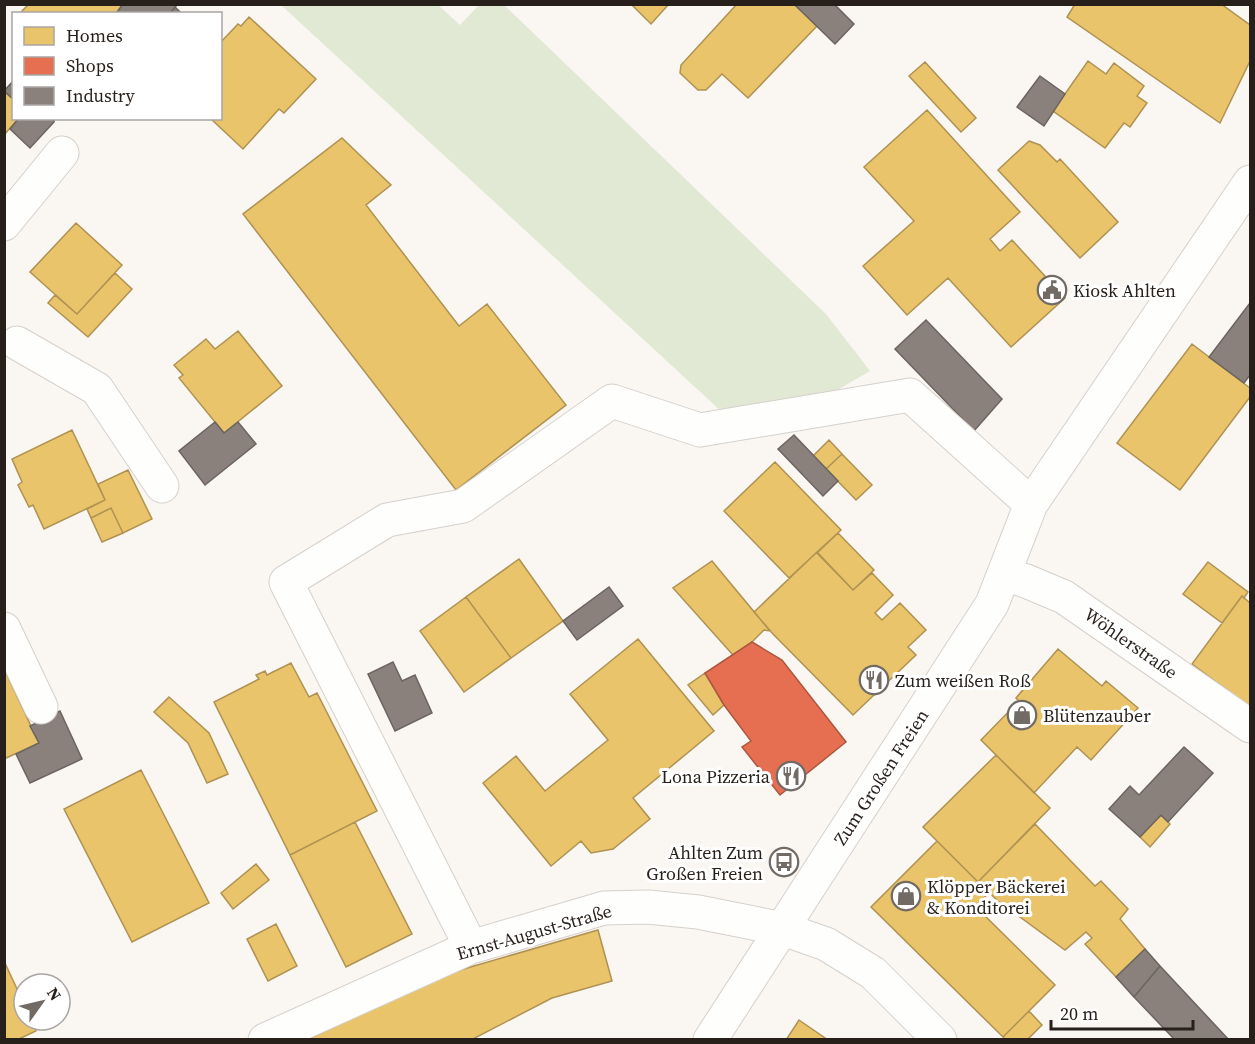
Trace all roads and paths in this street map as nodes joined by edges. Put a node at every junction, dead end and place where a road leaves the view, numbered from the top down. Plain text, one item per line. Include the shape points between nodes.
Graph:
1 (62, 153) dead end
2 (1251, 182) edge
3 (4, 224) edge
4 (9, 346) edge
5 (162, 486) dead end
6 (1031, 504) junction
7 (1004, 574) junction
8 (4, 629) edge
9 (41, 707) dead end
10 (1251, 726) edge
11 (783, 929) junction
12 (471, 947) junction
13 (265, 1040) edge
14 (710, 1040) edge
15 (940, 1040) edge

1 - 3 street
2 - 6 street, Zum Großen Freien
4 - 5 street via 97,389
6 - 7 street, Zum Großen Freien
6 - 12 street via 910,395 700,430 612,401 463,506 387,520 285,582
7 - 10 street, Wöhlerstraße via 1064,597
7 - 11 street, Zum Großen Freien via 992,604
8 - 9 street
11 - 12 street, Ernst-August-Straße via 648,906 604,908
11 - 14 street, Zum Großen Freien
11 - 15 street, Ernst-August-Straße via 826,944 873,973
12 - 13 street, Ernst-August-Straße

